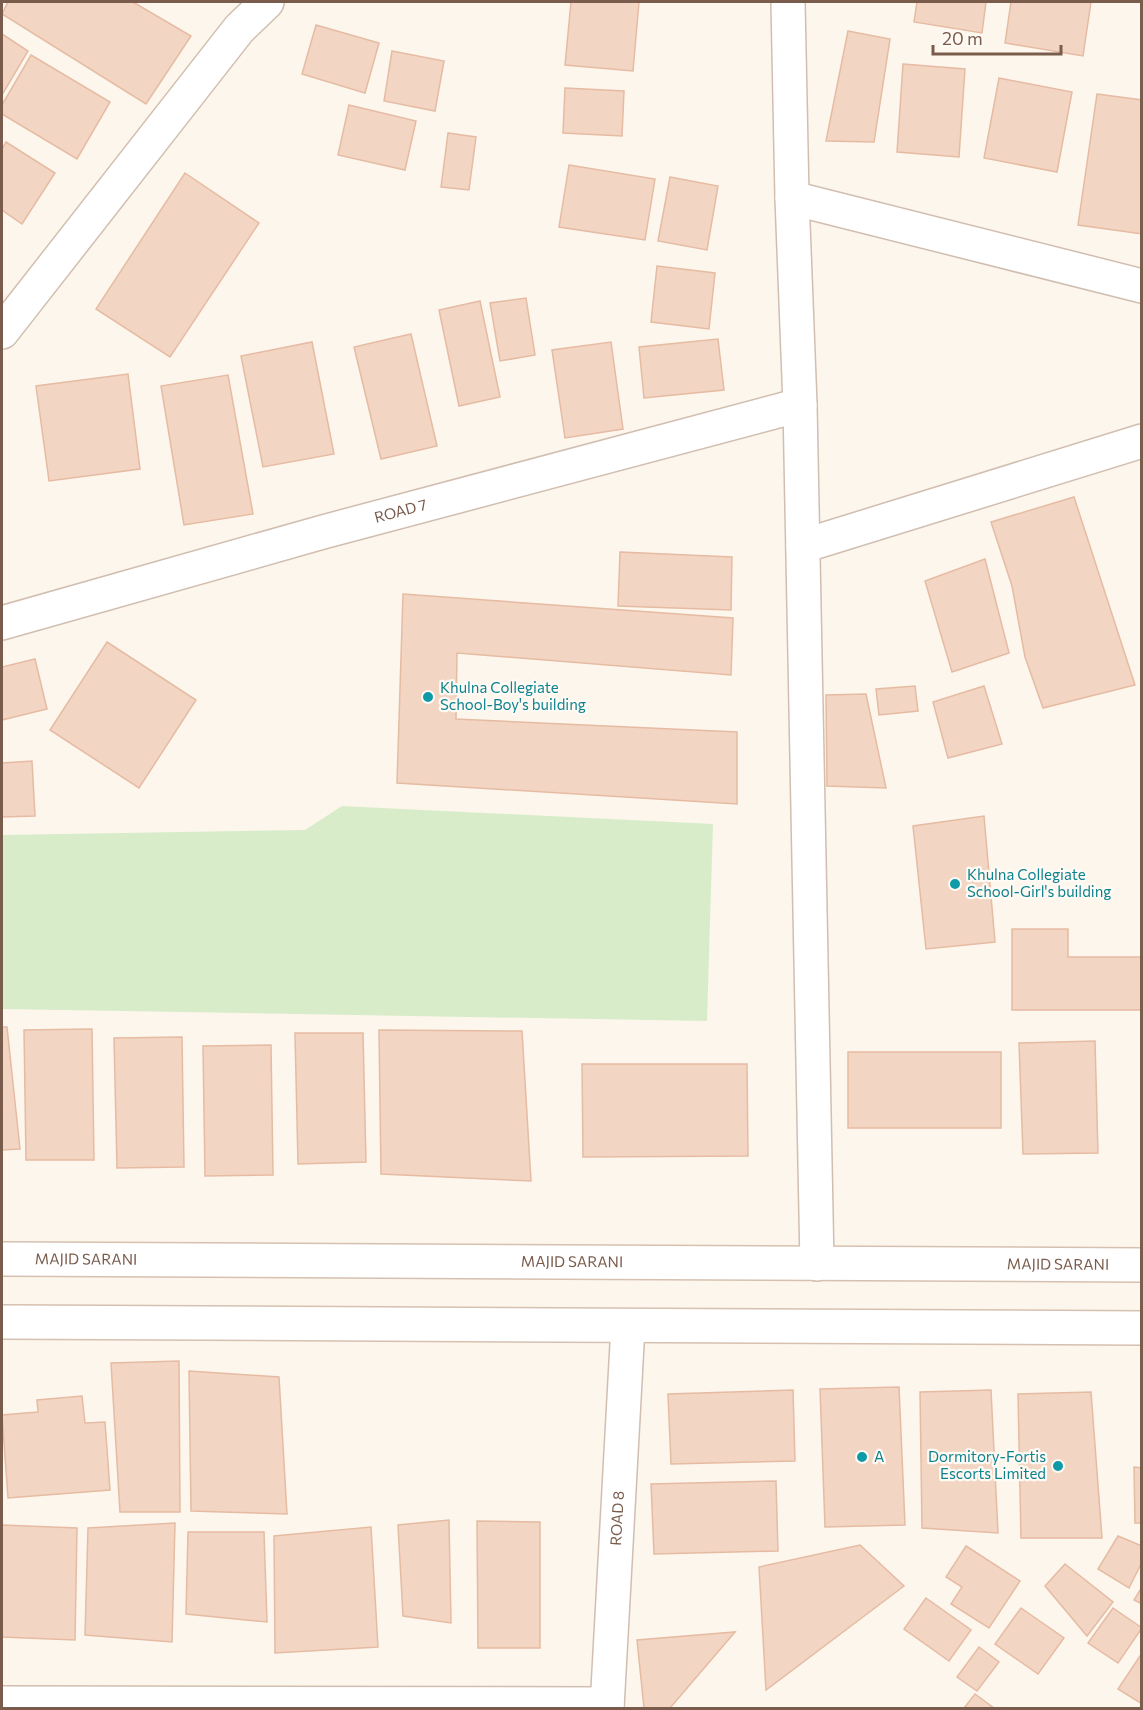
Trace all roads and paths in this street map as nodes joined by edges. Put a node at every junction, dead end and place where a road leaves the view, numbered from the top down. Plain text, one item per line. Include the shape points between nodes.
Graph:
1 (267, 2) edge
2 (788, 2) edge
3 (792, 198) junction
4 (1142, 286) edge
5 (2, 332) edge
6 (800, 405) junction
7 (1142, 441) edge
8 (803, 546) junction
9 (2, 623) edge
10 (2, 1259) edge
11 (817, 1264) junction
12 (1142, 1265) edge
13 (2, 1322) edge
14 (628, 1326) junction
15 (1142, 1328) edge
16 (2, 1703) edge
17 (607, 1706) edge

1 - 5 street via 239,29
2 - 3 street
3 - 4 street
3 - 6 street
6 - 8 street
6 - 9 street, ROAD 7 via 323,532
7 - 8 street
8 - 11 street
10 - 11 street, MAJID SARANI
11 - 12 street, MAJID SARANI
13 - 14 street
14 - 15 street
14 - 17 street, ROAD 8
16 - 17 street

